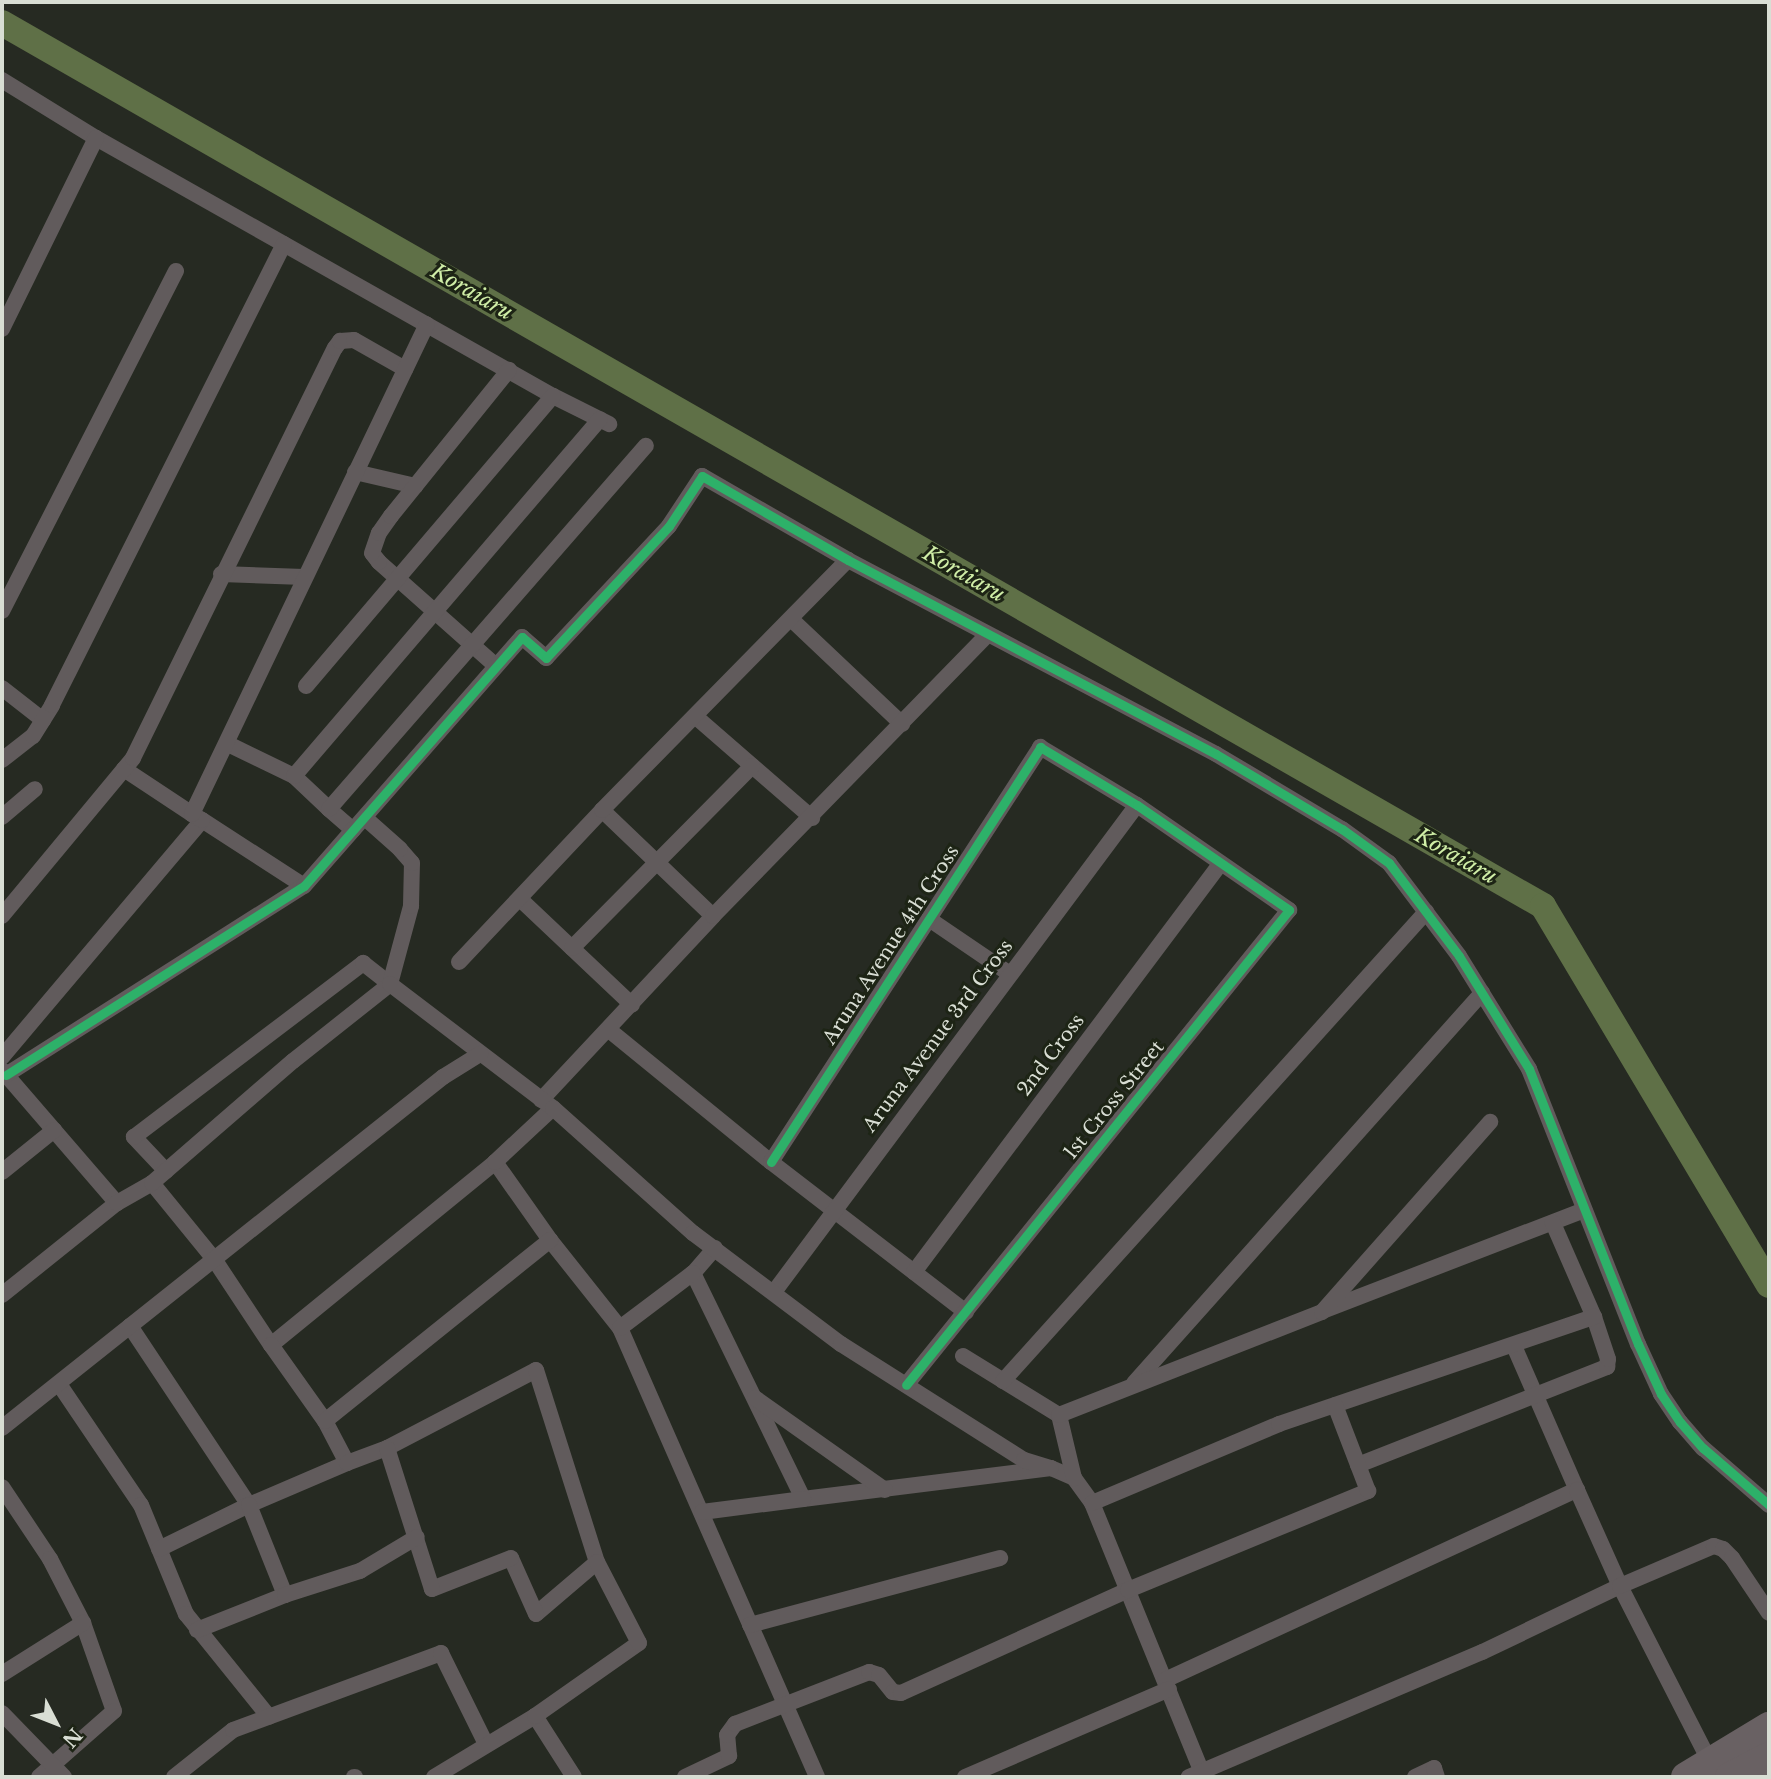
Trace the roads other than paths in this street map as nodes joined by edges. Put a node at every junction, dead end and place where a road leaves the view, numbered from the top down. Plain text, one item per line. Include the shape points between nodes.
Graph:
1 (2, 80) edge
2 (96, 138) junction
3 (284, 244) junction
4 (176, 271) dead end
5 (427, 324) junction
6 (2, 329) edge
7 (405, 369) junction
8 (509, 370) junction
9 (553, 396) junction
10 (646, 446) dead end
11 (355, 472) junction
12 (415, 486) junction
13 (848, 560) junction
14 (221, 574) junction
15 (304, 577) junction
16 (398, 580) junction
17 (2, 611) edge
18 (437, 613) junction
19 (790, 619) junction
20 (987, 635) junction
21 (472, 645) junction
22 (496, 666) junction
23 (306, 686) dead end
24 (2, 688) edge
25 (696, 717) junction
26 (43, 720) junction
27 (902, 724) junction
28 (228, 744) junction
29 (2, 760) edge
30 (752, 766) junction
31 (124, 769) junction
32 (294, 776) junction
33 (35, 789) dead end
34 (1137, 805) junction
35 (329, 809) junction
36 (602, 810) junction
37 (2, 817) edge
38 (197, 817) junction
39 (812, 818) junction
40 (359, 824) junction
41 (659, 863) junction
42 (1221, 863) junction
43 (304, 886) junction
44 (520, 899) junction
45 (1426, 912) junction
46 (2, 916) edge
47 (713, 916) junction
48 (929, 919) junction
49 (572, 948) junction
50 (458, 962) dead end
51 (1010, 974) junction
52 (390, 984) junction
53 (1482, 993) junction
54 (632, 1005) junction
55 (609, 1030) junction
56 (480, 1054) junction
57 (2, 1057) edge
58 (4, 1072) edge
59 (547, 1104) junction
60 (1490, 1122) dead end
61 (54, 1130) junction
62 (495, 1162) junction
63 (771, 1162) junction
64 (166, 1171) junction
65 (2, 1172) edge
66 (152, 1183) junction
67 (117, 1203) junction
68 (836, 1209) junction
69 (1584, 1210) junction
70 (1553, 1223) junction
71 (550, 1240) junction
72 (715, 1248) junction
73 (214, 1259) junction
74 (914, 1272) junction
75 (693, 1273) junction
76 (774, 1292) junction
77 (2, 1295) edge
78 (1322, 1311) junction
79 (966, 1312) junction
80 (1594, 1318) junction
81 (130, 1326) junction
82 (620, 1328) junction
83 (271, 1345) junction
84 (1514, 1346) junction
85 (963, 1356) dead end
86 (1003, 1381) junction
87 (59, 1384) junction
88 (906, 1385) junction
89 (1131, 1387) junction
90 (1535, 1394) junction
91 (753, 1396) junction
92 (1335, 1405) junction
93 (1059, 1415) junction
94 (324, 1421) junction
95 (2, 1428) edge
96 (387, 1448) junction
97 (347, 1463) junction
98 (1358, 1465) junction
99 (1051, 1468) junction
100 (1074, 1478) junction
101 (2, 1487) edge
102 (884, 1490) junction
103 (1577, 1490) junction
104 (803, 1499) junction
105 (1092, 1503) junction
106 (1769, 1505) edge
107 (249, 1506) junction
108 (702, 1512) junction
109 (417, 1537) junction
110 (159, 1549) junction
111 (1000, 1558) dead end
112 (597, 1562) junction
113 (1620, 1586) junction
114 (1128, 1590) junction
115 (285, 1595) junction
116 (1769, 1614) edge
117 (83, 1623) junction
118 (750, 1625) junction
119 (197, 1630) junction
120 (2, 1674) edge
121 (1167, 1685) junction
122 (786, 1704) junction
123 (2, 1713) edge
124 (535, 1716) junction
125 (269, 1717) junction
126 (1769, 1727) edge
127 (486, 1745) junction
128 (1769, 1757) edge
129 (54, 1764) junction
130 (1709, 1773) edge
131 (1198, 1775) edge
132 (39, 1777) edge
133 (64, 1777) edge
134 (174, 1777) edge
135 (434, 1777) edge
136 (574, 1777) edge
137 (685, 1777) edge
138 (817, 1777) edge
139 (965, 1777) edge
140 (1415, 1777) edge
141 (1437, 1777) edge

1 - 2 street
2 - 3 street
2 - 6 street
3 - 5 street
3 - 26 street
4 - 17 street
5 - 7 street
5 - 8 street
7 - 11 street
7 - 14 street via 354,340 340,341
8 - 9 street
8 - 12 street
9 - 16 street
9 - 18 street via 604,421
10 - 21 street
11 - 12 street
11 - 15 street
12 - 16 street via 374,544 375,557
13 - 19 street
13 - 20 street
13 - 22 street via 702,476 669,526 546,658 522,637
14 - 15 street
14 - 31 street
15 - 28 street
16 - 18 street
16 - 23 street
18 - 21 street
18 - 32 street
19 - 25 street
19 - 27 street
20 - 27 street
20 - 45 street via 1216,754 1342,829 1389,863
21 - 22 street
21 - 35 street
22 - 40 street
24 - 26 street
25 - 30 street
25 - 36 street
26 - 29 street via 33,736
27 - 39 street
28 - 32 street
28 - 38 street
30 - 39 street
30 - 41 street
31 - 38 street
31 - 46 street
32 - 35 street
33 - 37 street
34 - 42 street
34 - 48 street, Aruna Avenue 4th Cross via 1040,747
34 - 51 street, Aruna Avenue 3rd Cross
35 - 40 street
36 - 41 street
36 - 44 street
38 - 43 street
38 - 57 street
39 - 47 street
40 - 43 street
40 - 52 street via 400,849 412,863 411,906
41 - 47 street
41 - 49 street
42 - 74 street, 2nd Cross
42 - 79 street, 1st Cross Street via 1289,910
43 - 58 street
44 - 49 street
44 - 50 street
45 - 53 street
45 - 86 street
47 - 54 street
48 - 51 street
48 - 63 street, Aruna Avenue 4th Cross
49 - 54 street
51 - 68 street, Aruna Avenue 3rd Cross
52 - 56 street
52 - 64 street
52 - 64 street via 363,963 134,1137
53 - 69 street via 1529,1069
53 - 89 street
54 - 55 street
55 - 59 street
55 - 63 street
56 - 59 street
56 - 73 street via 443,1077
58 - 61 street
59 - 62 street
59 - 72 street
60 - 78 street
61 - 65 street
61 - 67 street
62 - 71 street
62 - 83 street
63 - 68 street
64 - 66 street
66 - 67 street
66 - 73 street
67 - 77 street
68 - 74 street
68 - 76 street, Aruna Avenue 3rd Cross
69 - 70 street
69 - 106 street via 1661,1394 1703,1448
70 - 78 street
70 - 80 street
71 - 82 street
71 - 94 street
72 - 75 street
72 - 76 street
73 - 81 street
73 - 83 street
74 - 79 street
75 - 82 street
75 - 91 street
76 - 88 street via 841,1344
78 - 89 street
79 - 88 street, 1st Cross Street
80 - 84 street
80 - 90 street via 1607,1367
81 - 87 street
81 - 107 street
82 - 108 street
83 - 94 street
84 - 90 street
84 - 92 street
85 - 86 street
86 - 93 street
87 - 95 street
87 - 110 street via 141,1505
88 - 99 street via 1024,1460
89 - 93 street
90 - 98 street
90 - 103 street
91 - 102 street
91 - 104 street
92 - 98 street
92 - 105 street
93 - 100 street
94 - 97 street
96 - 97 street
96 - 109 street
96 - 112 street via 536,1370
97 - 107 street
98 - 114 street via 1368,1491
99 - 100 street
99 - 102 street
100 - 105 street
101 - 117 street via 50,1559
102 - 104 street
103 - 113 street
103 - 121 street
104 - 108 street
105 - 114 street
107 - 110 street
107 - 115 street
108 - 118 street
109 - 112 street via 432,1589 511,1558 536,1614
109 - 115 street via 360,1572
110 - 119 street
111 - 118 street
112 - 124 street via 639,1643
113 - 116 street via 1714,1546 1732,1558
113 - 130 street
113 - 131 street via 1482,1652
114 - 121 street
114 - 122 street via 901,1693 893,1692 879,1675 869,1672
115 - 119 street
117 - 120 street
117 - 129 street via 114,1710
118 - 122 street
119 - 125 street
121 - 131 street
121 - 139 street
122 - 137 street via 735,1724 727,1735 729,1756
122 - 138 street
123 - 129 street
124 - 127 street
124 - 136 street
125 - 127 street via 440,1653
125 - 134 street via 233,1730
126 - 130 highway
127 - 135 street
128 - 130 highway
129 - 132 street
129 - 133 street
140 - 141 street via 1434,1768

